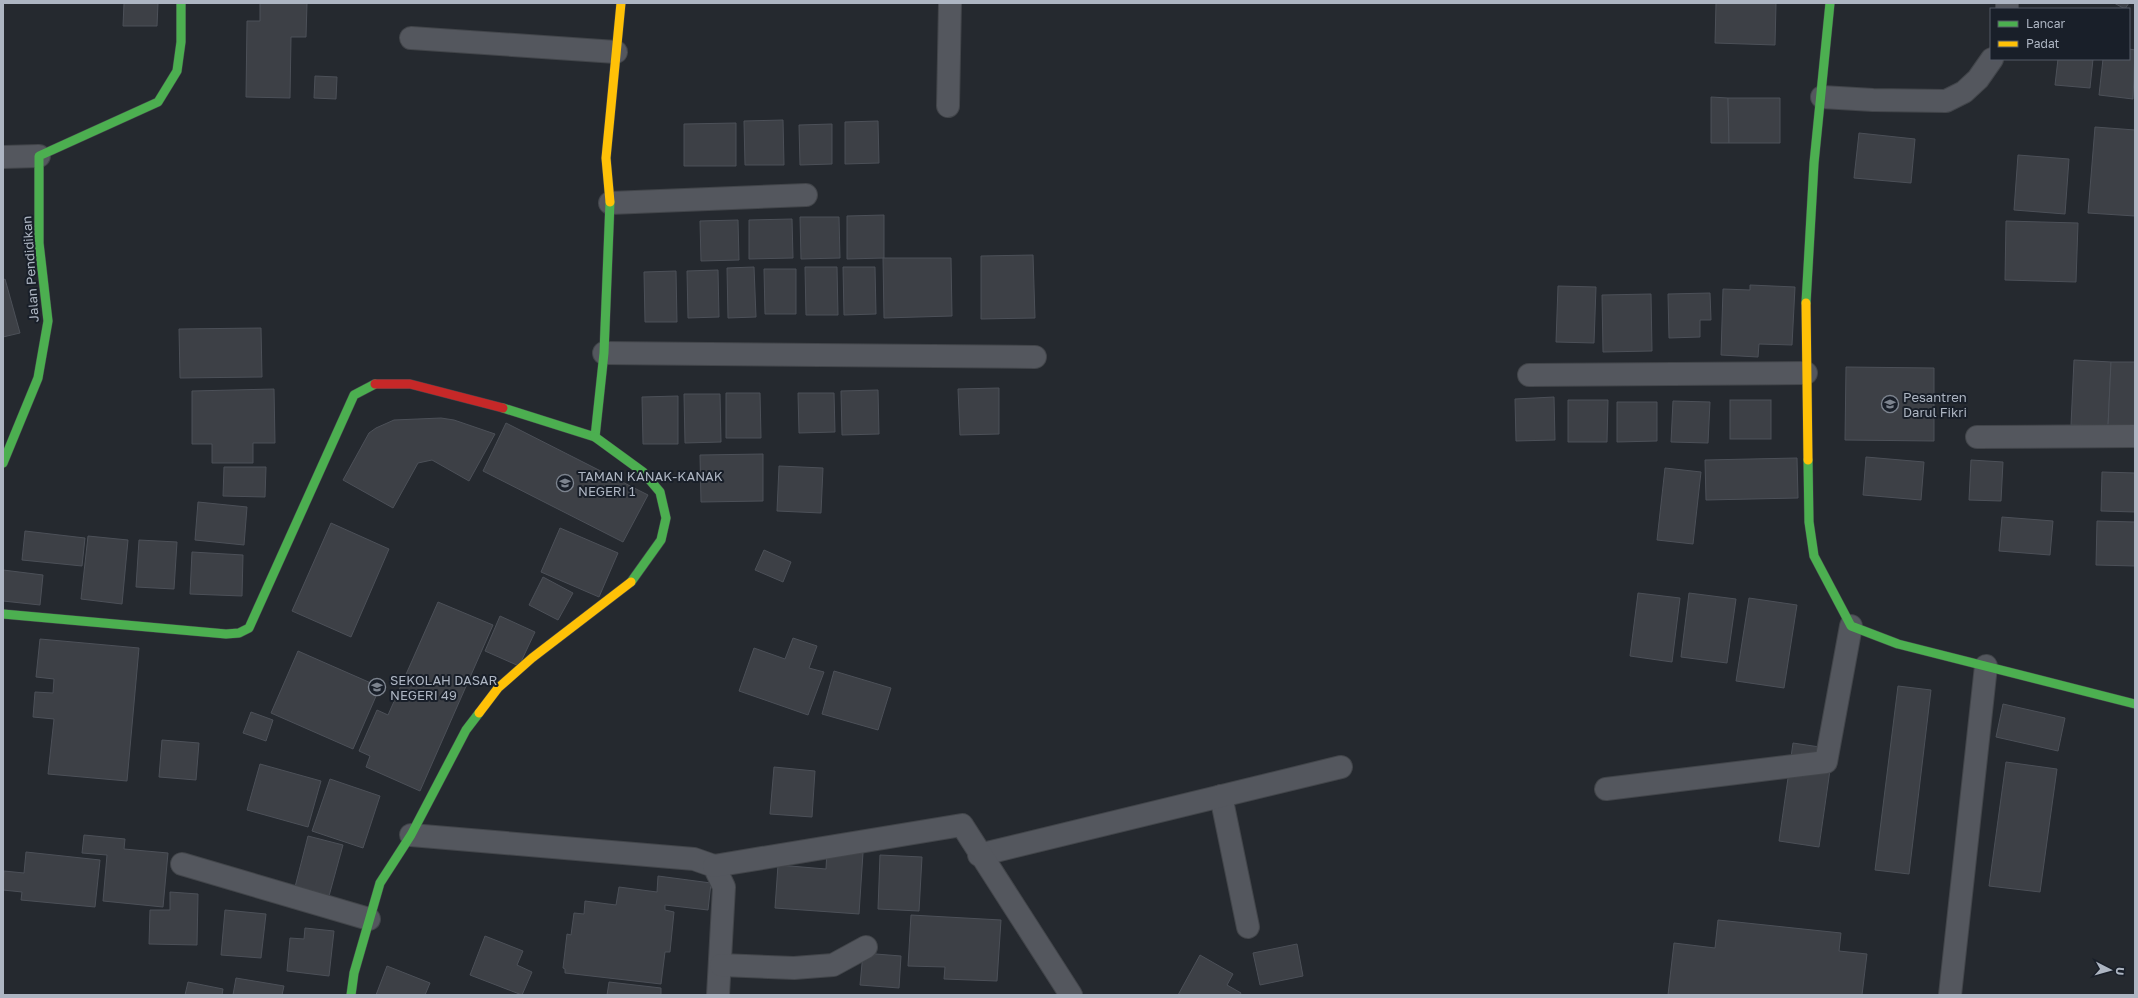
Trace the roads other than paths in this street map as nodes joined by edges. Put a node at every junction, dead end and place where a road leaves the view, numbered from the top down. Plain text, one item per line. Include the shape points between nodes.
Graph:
1 (181, 3) edge
2 (621, 3) edge
3 (950, 3) edge
4 (1830, 3) edge
5 (411, 38) dead end
6 (616, 52) junction
7 (1991, 60) edge
8 (1822, 97) junction
9 (948, 106) dead end
10 (39, 156) junction
11 (3, 157) edge
12 (806, 194) dead end
13 (610, 203) junction
14 (604, 353) junction
15 (1035, 357) dead end
16 (1806, 373) junction
17 (1529, 375) dead end
18 (2135, 436) edge
19 (595, 437) junction
20 (1976, 437) dead end
21 (3, 463) edge
22 (3, 614) edge
23 (1851, 626) junction
24 (1986, 666) junction
25 (2135, 704) edge
26 (1341, 767) dead end
27 (1606, 789) dead end
28 (1221, 796) junction
29 (411, 835) junction
30 (979, 855) junction
31 (182, 864) dead end
32 (714, 866) junction
33 (369, 919) junction
34 (1248, 927) dead end
35 (866, 947) dead end
36 (720, 965) junction
37 (351, 995) edge
38 (718, 995) edge
39 (1071, 995) edge
40 (1950, 995) edge

1 - 10 street via 182,42 177,72 158,102
2 - 6 street
3 - 9 street
4 - 8 street
5 - 6 street
6 - 13 street via 606,158
7 - 8 street via 1978,80 1964,92 1946,101
8 - 16 street via 1814,163 1806,282
10 - 11 street
10 - 21 street, Jalan Pendidikan via 38,242 48,321 38,378
12 - 13 street
13 - 14 street
14 - 15 street
14 - 19 street
16 - 17 street
16 - 23 street via 1809,522 1814,556
18 - 20 street
19 - 22 street via 505,408 410,384 374,384 354,395 249,628 239,633 226,634
19 - 29 street via 643,472 660,492 666,518 661,540 628,585 532,658 498,688 466,730
23 - 24 street via 1898,644
23 - 27 street via 1826,762
24 - 25 street
24 - 40 street
26 - 28 street
28 - 30 street
28 - 34 street
29 - 32 street via 694,859
29 - 33 street via 380,883
30 - 32 street via 962,826
30 - 39 street
31 - 33 street
32 - 36 street via 724,887
33 - 37 street via 354,973
35 - 36 street via 833,965 794,968
36 - 38 street

